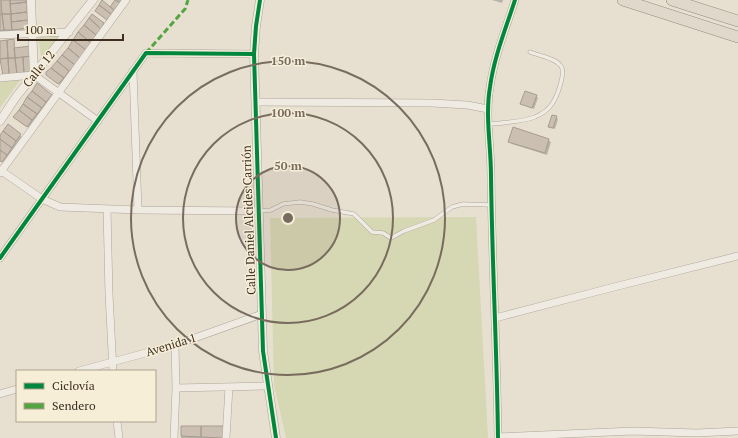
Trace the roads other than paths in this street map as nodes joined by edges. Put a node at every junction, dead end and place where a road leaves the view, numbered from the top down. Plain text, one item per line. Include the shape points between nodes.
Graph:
1 (31, 0) edge
2 (93, 0) edge
3 (126, 0) edge
4 (260, 0) edge
5 (515, 0) edge
6 (623, 0) edge
7 (672, 0) edge
8 (738, 21) edge
9 (69, 32) junction
10 (33, 33) junction
11 (0, 35) edge
12 (738, 37) edge
13 (530, 52) dead end
14 (254, 54) junction
15 (133, 71) junction
16 (34, 75) junction
17 (0, 78) edge
18 (59, 93) junction
19 (256, 102) junction
20 (488, 109) junction
21 (0, 121) edge
22 (98, 121) junction
23 (489, 124) junction
24 (1, 171) edge
25 (42, 199) junction
26 (492, 205) junction
27 (107, 209) junction
28 (138, 210) junction
29 (258, 211) junction
30 (738, 256) edge
31 (0, 258) edge
32 (262, 314) junction
33 (495, 318) junction
34 (174, 345) junction
35 (112, 362) junction
36 (83, 370) edge
37 (113, 370) edge
38 (268, 386) junction
39 (229, 387) junction
40 (176, 388) junction
41 (16, 389) edge
42 (0, 394) edge
43 (117, 422) edge
44 (738, 431) edge
45 (119, 438) edge
46 (174, 438) edge
47 (226, 438) edge
48 (276, 438) edge
49 (498, 438) edge

1 - 10 street
2 - 9 street, Calle 12
3 - 18 street
4 - 14 street, Calle Daniel Alcides Carrión
5 - 20 street via 492,75
6 - 12 highway
7 - 8 highway
9 - 10 street
9 - 16 street, Calle 12
10 - 11 street
10 - 16 street
13 - 23 lane via 558,62 563,68 552,104 536,117
14 - 15 street via 146,53
14 - 19 street, Calle Daniel Alcides Carrión
15 - 22 street
15 - 28 street
16 - 17 street
16 - 18 street
16 - 21 street, Calle 12
18 - 22 street
18 - 24 street
19 - 20 street via 432,103
19 - 29 street, Calle Daniel Alcides Carrión
20 - 23 street
22 - 25 street
23 - 26 street
24 - 25 street
25 - 27 street via 60,208
25 - 31 street
26 - 29 lane via 462,204 452,207 434,220 391,238 384,233 372,232 354,214 313,204 283,204 271,210
26 - 33 street
27 - 28 street
27 - 35 street
28 - 29 street
29 - 32 street, Calle Daniel Alcides Carrión
30 - 33 street
32 - 34 street, Avenida 1
32 - 38 street, Calle Daniel Alcides Carrión via 263,351
33 - 49 street
34 - 35 street, Avenida 1
34 - 40 street
35 - 36 street, Avenida 1
35 - 37 street
38 - 39 street
38 - 48 street, Calle Daniel Alcides Carrión
39 - 40 street
39 - 47 street
40 - 46 street
41 - 42 street
43 - 45 street
44 - 49 street via 633,431

